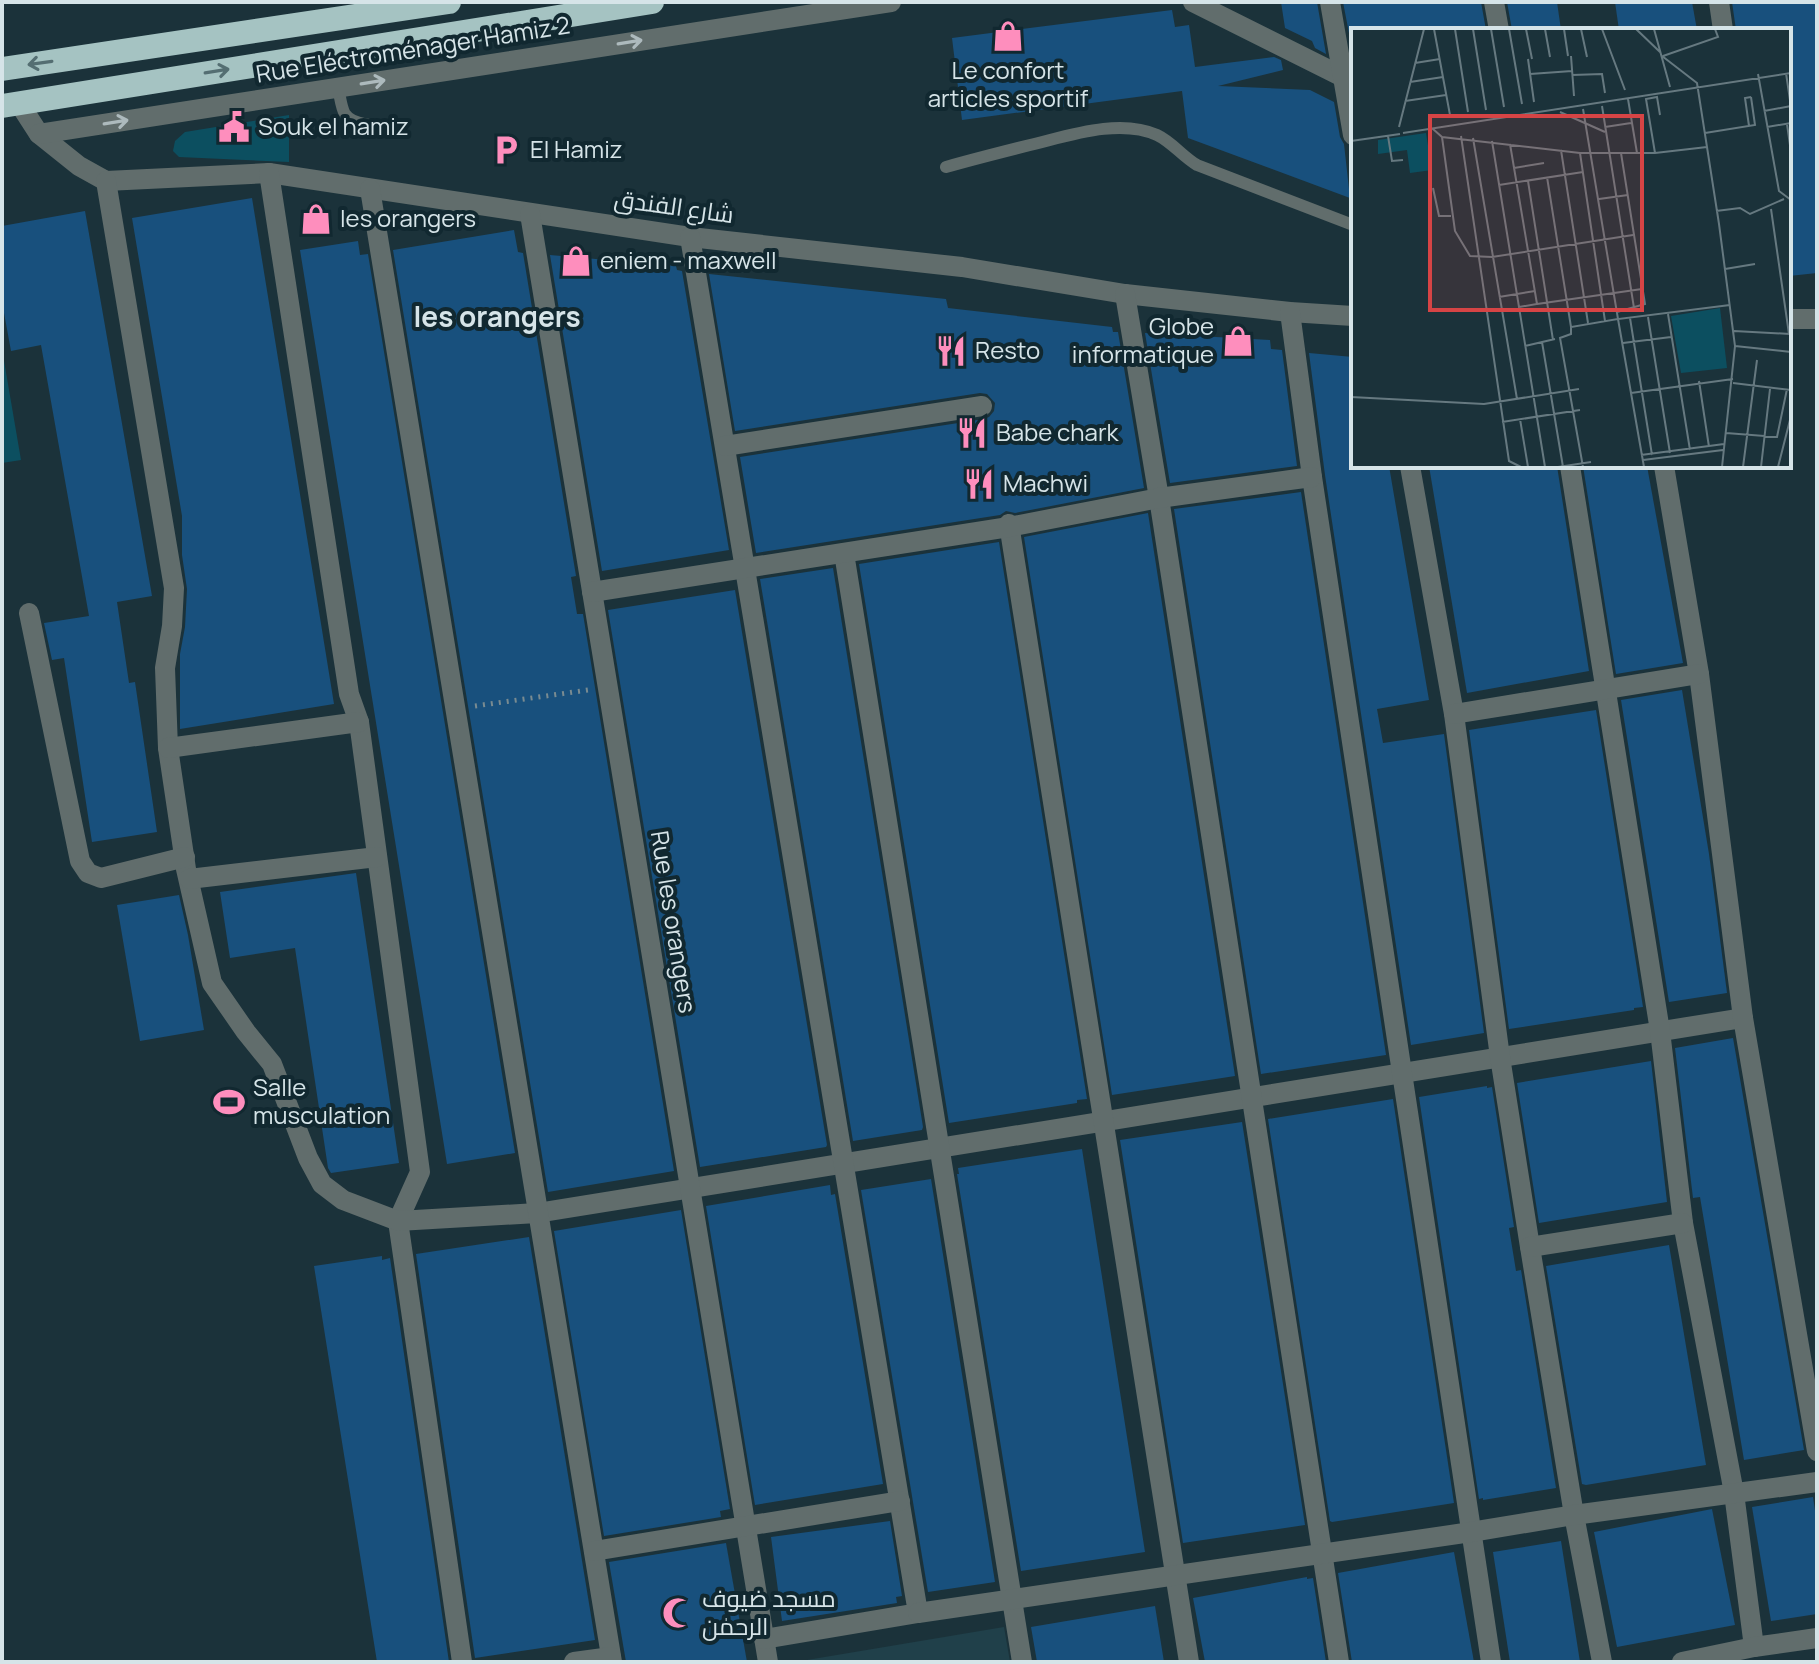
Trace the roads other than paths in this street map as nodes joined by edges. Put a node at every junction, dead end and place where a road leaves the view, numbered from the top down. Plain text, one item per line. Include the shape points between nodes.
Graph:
1 (449, 2) edge
2 (652, 2) edge
3 (891, 2) edge
4 (1193, 2) edge
5 (1330, 2) edge
6 (1494, 2) edge
7 (1719, 2) edge
8 (1499, 28) edge
9 (1723, 28) edge
10 (2, 69) edge
11 (1348, 80) edge
12 (338, 88) junction
13 (10, 104) edge
14 (1351, 113) edge
15 (398, 127) dead end
16 (39, 134) junction
17 (946, 167) dead end
18 (269, 173) junction
19 (106, 181) junction
20 (370, 189) junction
21 (530, 214) junction
22 (1351, 224) edge
23 (690, 237) junction
24 (1125, 294) junction
25 (1290, 312) junction
26 (1351, 316) edge
27 (1791, 319) edge
28 (1817, 319) edge
29 (982, 406) dead end
30 (725, 446) junction
31 (1410, 468) edge
32 (1570, 468) edge
33 (1664, 468) edge
34 (1312, 477) junction
35 (1159, 498) junction
36 (1009, 526) junction
37 (844, 553) junction
38 (745, 568) junction
39 (592, 592) junction
40 (29, 613) dead end
41 (1699, 674) junction
42 (1605, 689) junction
43 (1454, 714) junction
44 (359, 722) junction
45 (168, 748) junction
46 (185, 857) junction
47 (377, 857) junction
48 (189, 879) junction
49 (1743, 1018) junction
50 (1660, 1031) junction
51 (1500, 1057) junction
52 (1402, 1073) junction
53 (1251, 1097) junction
54 (1103, 1121) junction
55 (939, 1148) junction
56 (844, 1163) junction
57 (690, 1188) junction
58 (537, 1213) junction
59 (398, 1221) junction
60 (1683, 1223) junction
61 (1530, 1247) junction
62 (1817, 1451) edge
63 (1817, 1482) edge
64 (1734, 1493) junction
65 (900, 1501) junction
66 (1574, 1515) junction
67 (745, 1525) junction
68 (1471, 1532) junction
69 (594, 1551) junction
70 (1322, 1554) junction
71 (1175, 1575) junction
72 (1012, 1599) junction
73 (918, 1613) junction
74 (1817, 1638) edge
75 (764, 1639) junction
76 (1754, 1647) junction
77 (612, 1659) edge
78 (462, 1662) edge
79 (574, 1662) edge
80 (768, 1662) edge
81 (1022, 1662) edge
82 (1189, 1662) edge
83 (1339, 1662) edge
84 (1491, 1662) edge
85 (1602, 1662) edge
86 (1682, 1662) edge

1 -> 10 highway
13 -> 2 highway
12 -> 3 street, Rue Eléctroménager Hamiz 2
4 - 11 street
5 - 11 street
6 - 8 street
7 - 9 street
11 - 14 street
12 - 15 lane via 345,114 353,120
16 -> 12 street, Rue Eléctroménager Hamiz 2
13 - 16 street
16 - 19 street
17 - 22 lane via 1087,131 1137,130 1157,135 1197,165
18 - 19 street, شارع الفندق
18 - 20 street, شارع الفندق
18 - 44 street via 349,694
19 - 45 street via 174,588 165,668
20 - 21 street, شارع الفندق
20 - 58 street
21 - 23 street, شارع الفندق
21 - 39 street, Rue les orangers
23 - 24 street, شارع الفندق via 962,267
23 - 30 street
24 - 25 street, شارع الفندق
24 - 35 street
25 - 26 street, شارع الفندق
25 - 34 street
27 - 28 street
29 - 30 street
30 - 38 street
31 - 43 street
32 - 42 street
33 - 41 street
34 - 35 street
34 - 52 street
35 - 36 street
35 - 53 street
36 - 37 street
36 - 54 street
37 - 38 street
37 - 55 street
38 - 39 street
38 - 56 street
39 - 57 street, Rue les orangers
40 - 46 street via 80,861 88,873 101,878
41 - 42 street
41 - 49 street
42 - 43 street
42 - 50 street
43 - 51 street
44 - 45 street
44 - 47 street
45 - 46 street
46 - 48 street
47 - 48 street
47 - 59 street via 420,1172
48 - 59 street via 212,983 272,1064 322,1184 343,1200
49 - 50 street
49 - 62 street
50 - 51 street
50 - 60 street
51 - 52 street
51 - 61 street
52 - 53 street
52 - 68 street
53 - 54 street
53 - 70 street
54 - 55 street
54 - 71 street
55 - 56 street
55 - 72 street
56 - 57 street
56 - 65 street
57 - 58 street
57 - 67 street, Rue les orangers
58 - 59 street
58 - 69 street
59 - 78 street
60 - 61 street
60 - 64 street
61 - 66 street
63 - 64 street
64 - 66 street
64 - 76 street
65 - 67 street
65 - 73 street
66 - 68 street
66 - 85 street
67 - 69 street
67 - 75 street, Rue les orangers
68 - 70 street
68 - 84 street
69 - 77 street
70 - 71 street
70 - 83 street
71 - 72 street
71 - 82 street
72 - 73 street
72 - 81 street
73 - 75 street
74 - 76 street
75 - 80 street, Rue les orangers
76 - 86 street
77 - 79 street

